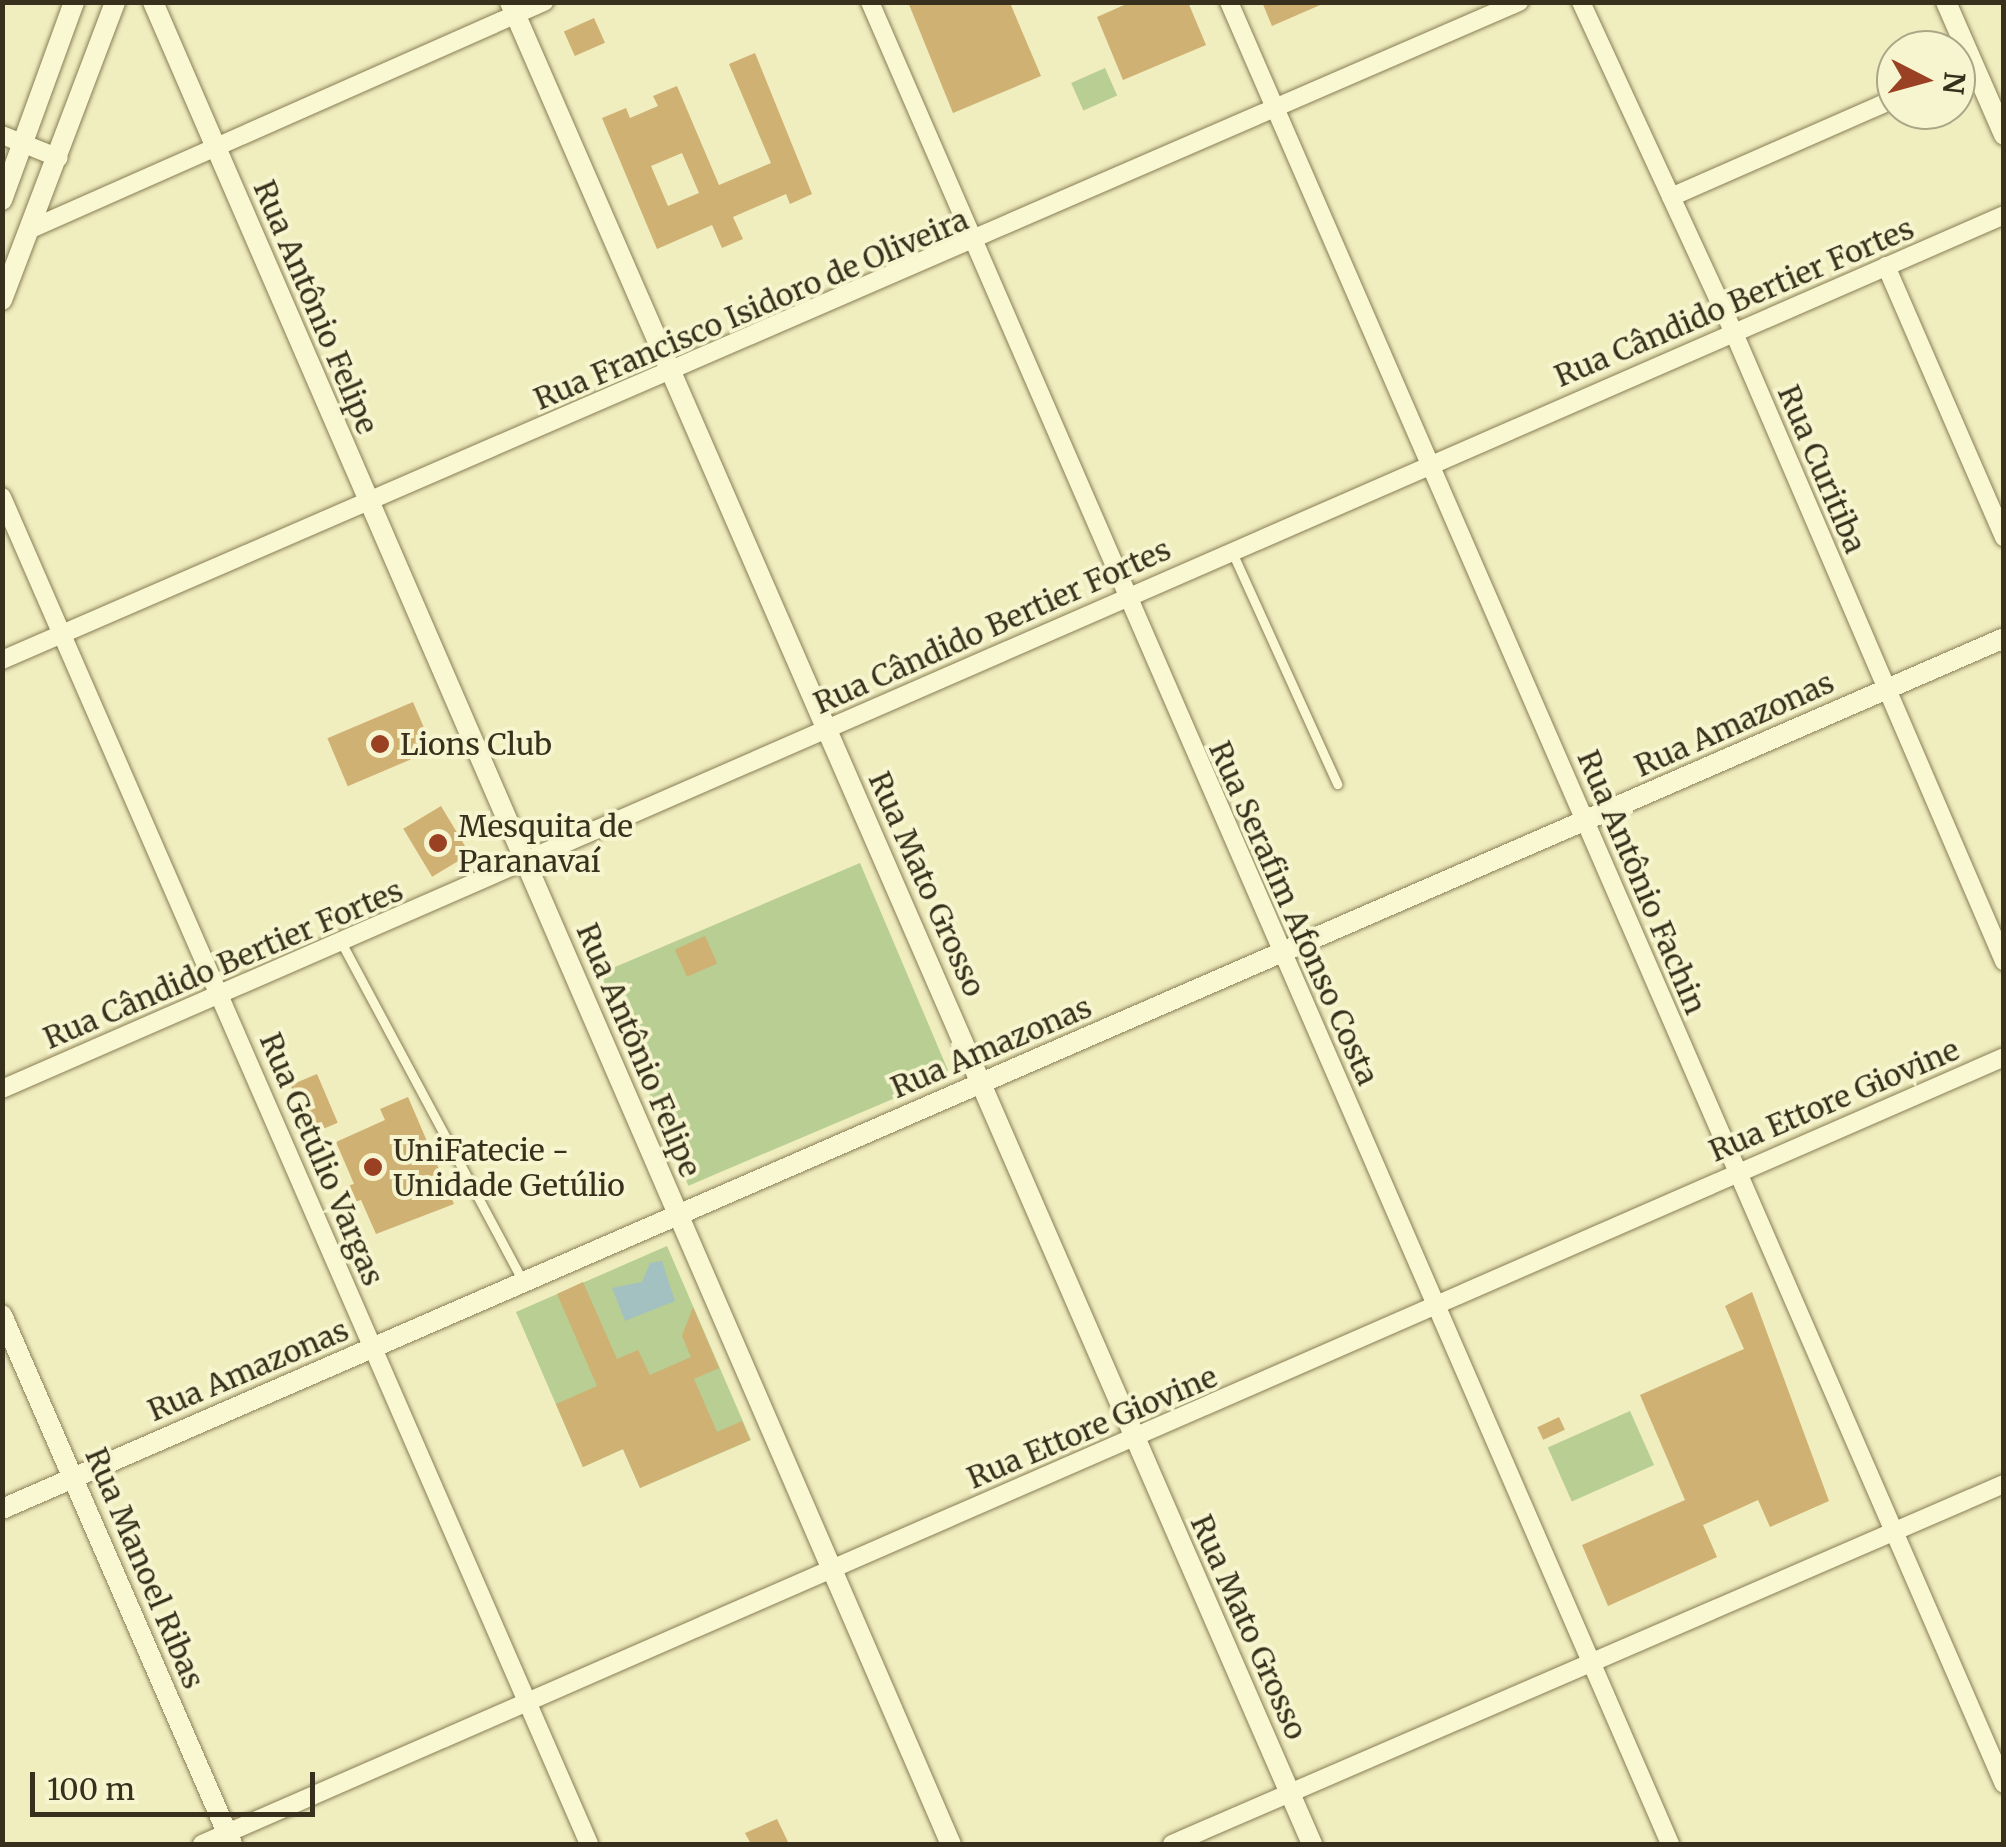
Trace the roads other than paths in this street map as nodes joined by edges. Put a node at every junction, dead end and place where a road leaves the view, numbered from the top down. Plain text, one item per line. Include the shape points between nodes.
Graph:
1 (74, 2) edge
2 (115, 2) edge
3 (153, 2) edge
4 (544, 2) edge
5 (870, 2) edge
6 (1228, 2) edge
7 (1519, 2) edge
8 (1581, 2) edge
9 (1946, 2) edge
10 (512, 8) edge
11 (1954, 30) edge
12 (1976, 88) edge
13 (1876, 107) edge
14 (1276, 111) junction
15 (2004, 134) edge
16 (2, 135) edge
17 (24, 143) junction
18 (216, 148) junction
19 (58, 158) junction
20 (1671, 197) junction
21 (2, 200) edge
22 (2004, 215) edge
23 (33, 228) junction
24 (975, 244) junction
25 (1886, 266) junction
26 (2, 300) edge
27 (1734, 332) junction
28 (672, 372) junction
29 (1434, 464) junction
30 (2, 497) edge
31 (367, 504) junction
32 (2004, 538) edge
33 (1232, 552) junction
34 (1124, 597) junction
35 (61, 634) junction
36 (2004, 638) edge
37 (2, 660) edge
38 (1886, 690) junction
39 (826, 728) junction
40 (1336, 784) dead end
41 (1586, 822) junction
42 (525, 864) junction
43 (340, 942) junction
44 (1282, 955) junction
45 (2004, 961) edge
46 (222, 993) junction
47 (2004, 1057) edge
48 (981, 1083) junction
49 (2, 1089) edge
50 (1736, 1171) junction
51 (678, 1216) junction
52 (525, 1283) junction
53 (1437, 1307) junction
54 (2, 1315) edge
55 (372, 1348) junction
56 (1134, 1438) junction
57 (73, 1478) junction
58 (2004, 1484) edge
59 (2, 1509) edge
60 (1894, 1532) junction
61 (832, 1570) junction
62 (1591, 1664) junction
63 (528, 1703) junction
64 (2004, 1784) edge
65 (1289, 1794) junction
66 (229, 1839) edge
67 (202, 1844) edge
68 (589, 1844) edge
69 (951, 1844) edge
70 (1172, 1844) edge
71 (1312, 1844) edge
72 (1670, 1844) edge

1 - 17 street
2 - 19 street
3 - 18 street, Rua Antônio Felipe
4 - 10 street
5 - 24 street, Rua Serafim Afonso Costa
6 - 14 street, Rua Antônio Fachin
7 - 14 street, Rua Francisco Isidoro de Oliveira
8 - 20 street, Rua Curitiba
9 - 11 street
10 - 18 street
10 - 28 street, Rua Mato Grosso
12 - 15 street
13 - 20 street
14 - 24 street, Rua Francisco Isidoro de Oliveira
14 - 29 street, Rua Antônio Fachin
16 - 17 street
17 - 19 street
17 - 21 street
18 - 23 street
18 - 31 street, Rua Antônio Felipe
19 - 23 street
20 - 27 street, Rua Curitiba
22 - 25 street, Rua Cândido Bertier Fortes
23 - 26 street
24 - 28 street, Rua Francisco Isidoro de Oliveira
24 - 34 street, Rua Serafim Afonso Costa
25 - 27 street, Rua Cândido Bertier Fortes
25 - 32 street
27 - 29 street, Rua Cândido Bertier Fortes
27 - 38 street, Rua Curitiba
28 - 31 street, Rua Francisco Isidoro de Oliveira
28 - 39 street, Rua Mato Grosso
29 - 33 street, Rua Cândido Bertier Fortes
29 - 41 street, Rua Antônio Fachin
30 - 35 street, Rua Getúlio Vargas
31 - 35 street, Rua Francisco Isidoro de Oliveira
31 - 42 street, Rua Antônio Felipe
33 - 34 street, Rua Cândido Bertier Fortes
33 - 40 lane
34 - 39 street, Rua Cândido Bertier Fortes
34 - 44 street, Rua Serafim Afonso Costa
35 - 37 street, Rua Francisco Isidoro de Oliveira
35 - 46 street, Rua Getúlio Vargas
36 - 38 street, Rua Amazonas
38 - 41 street, Rua Amazonas
38 - 45 street, Rua Curitiba
39 - 42 street, Rua Cândido Bertier Fortes
39 - 48 street, Rua Mato Grosso
41 - 44 street, Rua Amazonas
41 - 50 street, Rua Antônio Fachin
42 - 43 street, Rua Cândido Bertier Fortes
42 - 51 street, Rua Antônio Felipe
43 - 46 street, Rua Cândido Bertier Fortes
43 - 52 lane
44 - 48 street, Rua Amazonas
44 - 53 street, Rua Serafim Afonso Costa
46 - 49 street, Rua Cândido Bertier Fortes
46 - 55 street, Rua Getúlio Vargas
47 - 50 street, Rua Ettore Giovine
48 - 51 street, Rua Amazonas
48 - 56 street, Rua Mato Grosso
50 - 53 street, Rua Ettore Giovine
50 - 60 street, Rua Antônio Fachin
51 - 52 street, Rua Amazonas
51 - 61 street, Rua Antônio Felipe
52 - 55 street, Rua Amazonas
53 - 56 street, Rua Ettore Giovine
53 - 62 street, Rua Serafim Afonso Costa
54 - 57 street, Rua Manoel Ribas
55 - 57 street, Rua Amazonas
55 - 63 street, Rua Getúlio Vargas
56 - 61 street, Rua Ettore Giovine
56 - 65 street, Rua Mato Grosso
57 - 59 street, Rua Amazonas
57 - 66 street, Rua Manoel Ribas
58 - 60 street
60 - 62 street
60 - 64 street, Rua Antônio Fachin
61 - 63 street, Rua Ettore Giovine
61 - 69 street, Rua Antônio Felipe
62 - 65 street
62 - 72 street, Rua Serafim Afonso Costa
63 - 66 street, Rua Ettore Giovine
63 - 68 street, Rua Getúlio Vargas
65 - 70 street
65 - 71 street, Rua Mato Grosso
66 - 67 street, Rua Ettore Giovine

